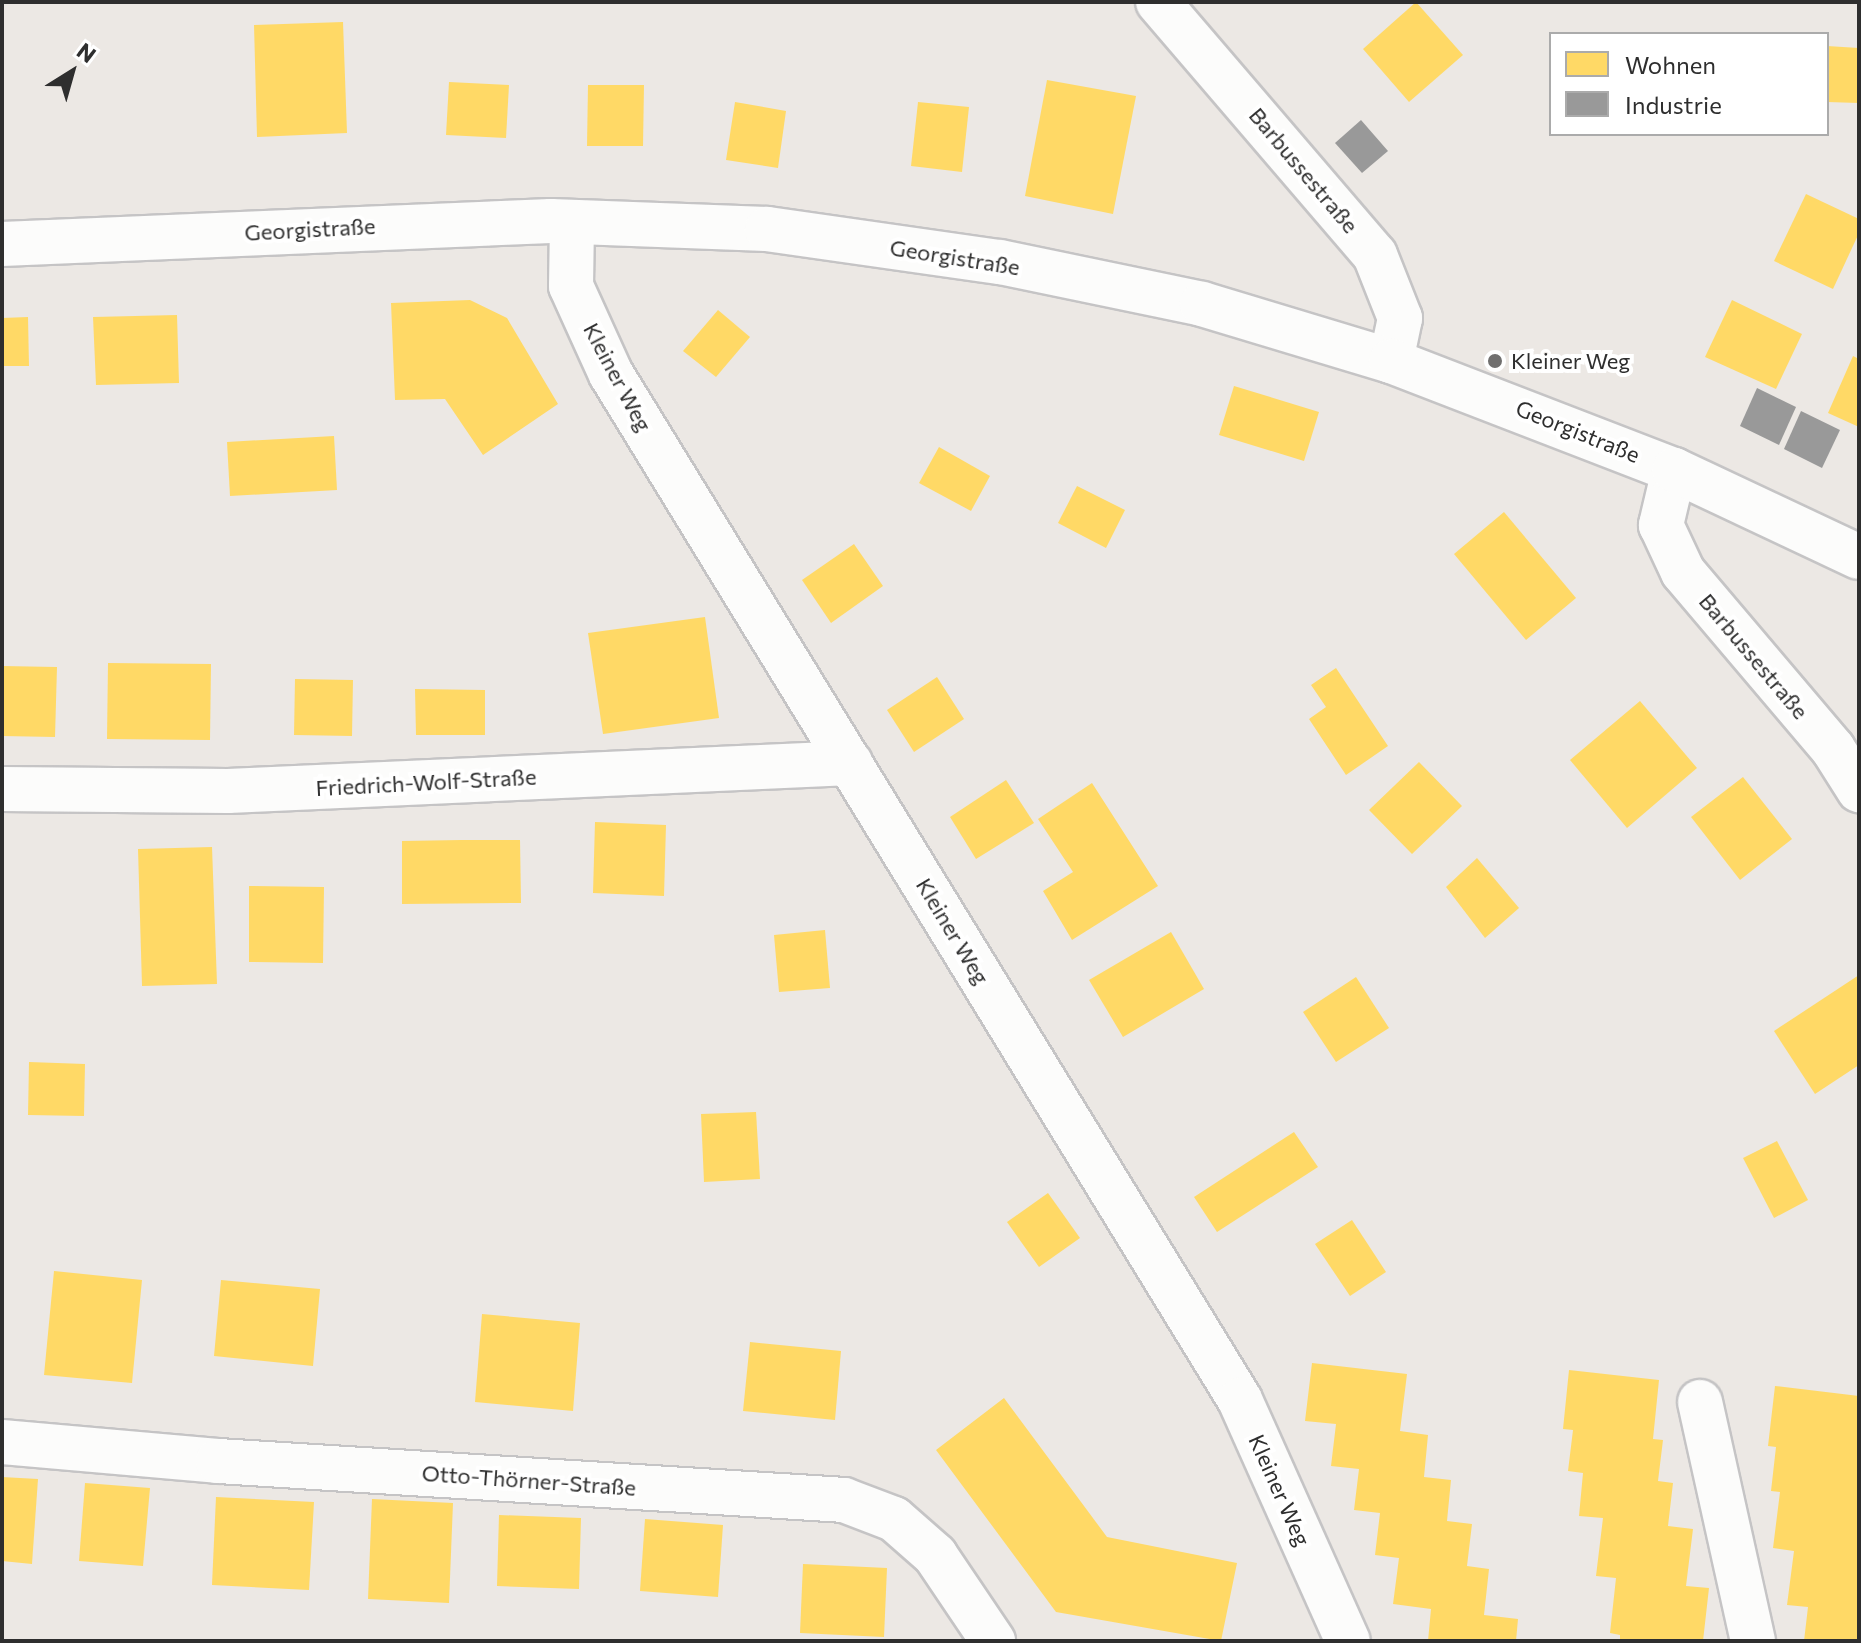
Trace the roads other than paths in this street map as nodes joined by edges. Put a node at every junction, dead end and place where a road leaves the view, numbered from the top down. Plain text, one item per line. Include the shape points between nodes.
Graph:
1 (1158, 2) edge
2 (572, 223) junction
3 (2, 244) edge
4 (1391, 361) junction
5 (1674, 470) junction
6 (1859, 557) edge
7 (850, 763) junction
8 (2, 789) edge
9 (1859, 790) edge
10 (1700, 1402) dead end
11 (2, 1442) edge
12 (993, 1641) edge
13 (1348, 1641) edge
14 (1753, 1641) edge

1 - 4 street, Barbussestraße via 1375,255 1400,318
2 - 3 street, Georgistraße via 447,222
2 - 4 street, Georgistraße via 767,229 1000,262 1202,304
2 - 7 street, Kleiner Weg via 571,286 611,374
4 - 5 street, Georgistraße
5 - 6 street, Georgistraße
5 - 9 street, Barbussestraße via 1661,525 1683,572 1833,749
7 - 8 street, Friedrich-Wolf-Straße via 228,791
7 - 13 street, Kleiner Weg via 1240,1400
10 - 14 street
11 - 12 street, Otto-Thörner-Straße via 218,1461 844,1500 894,1519 935,1555

